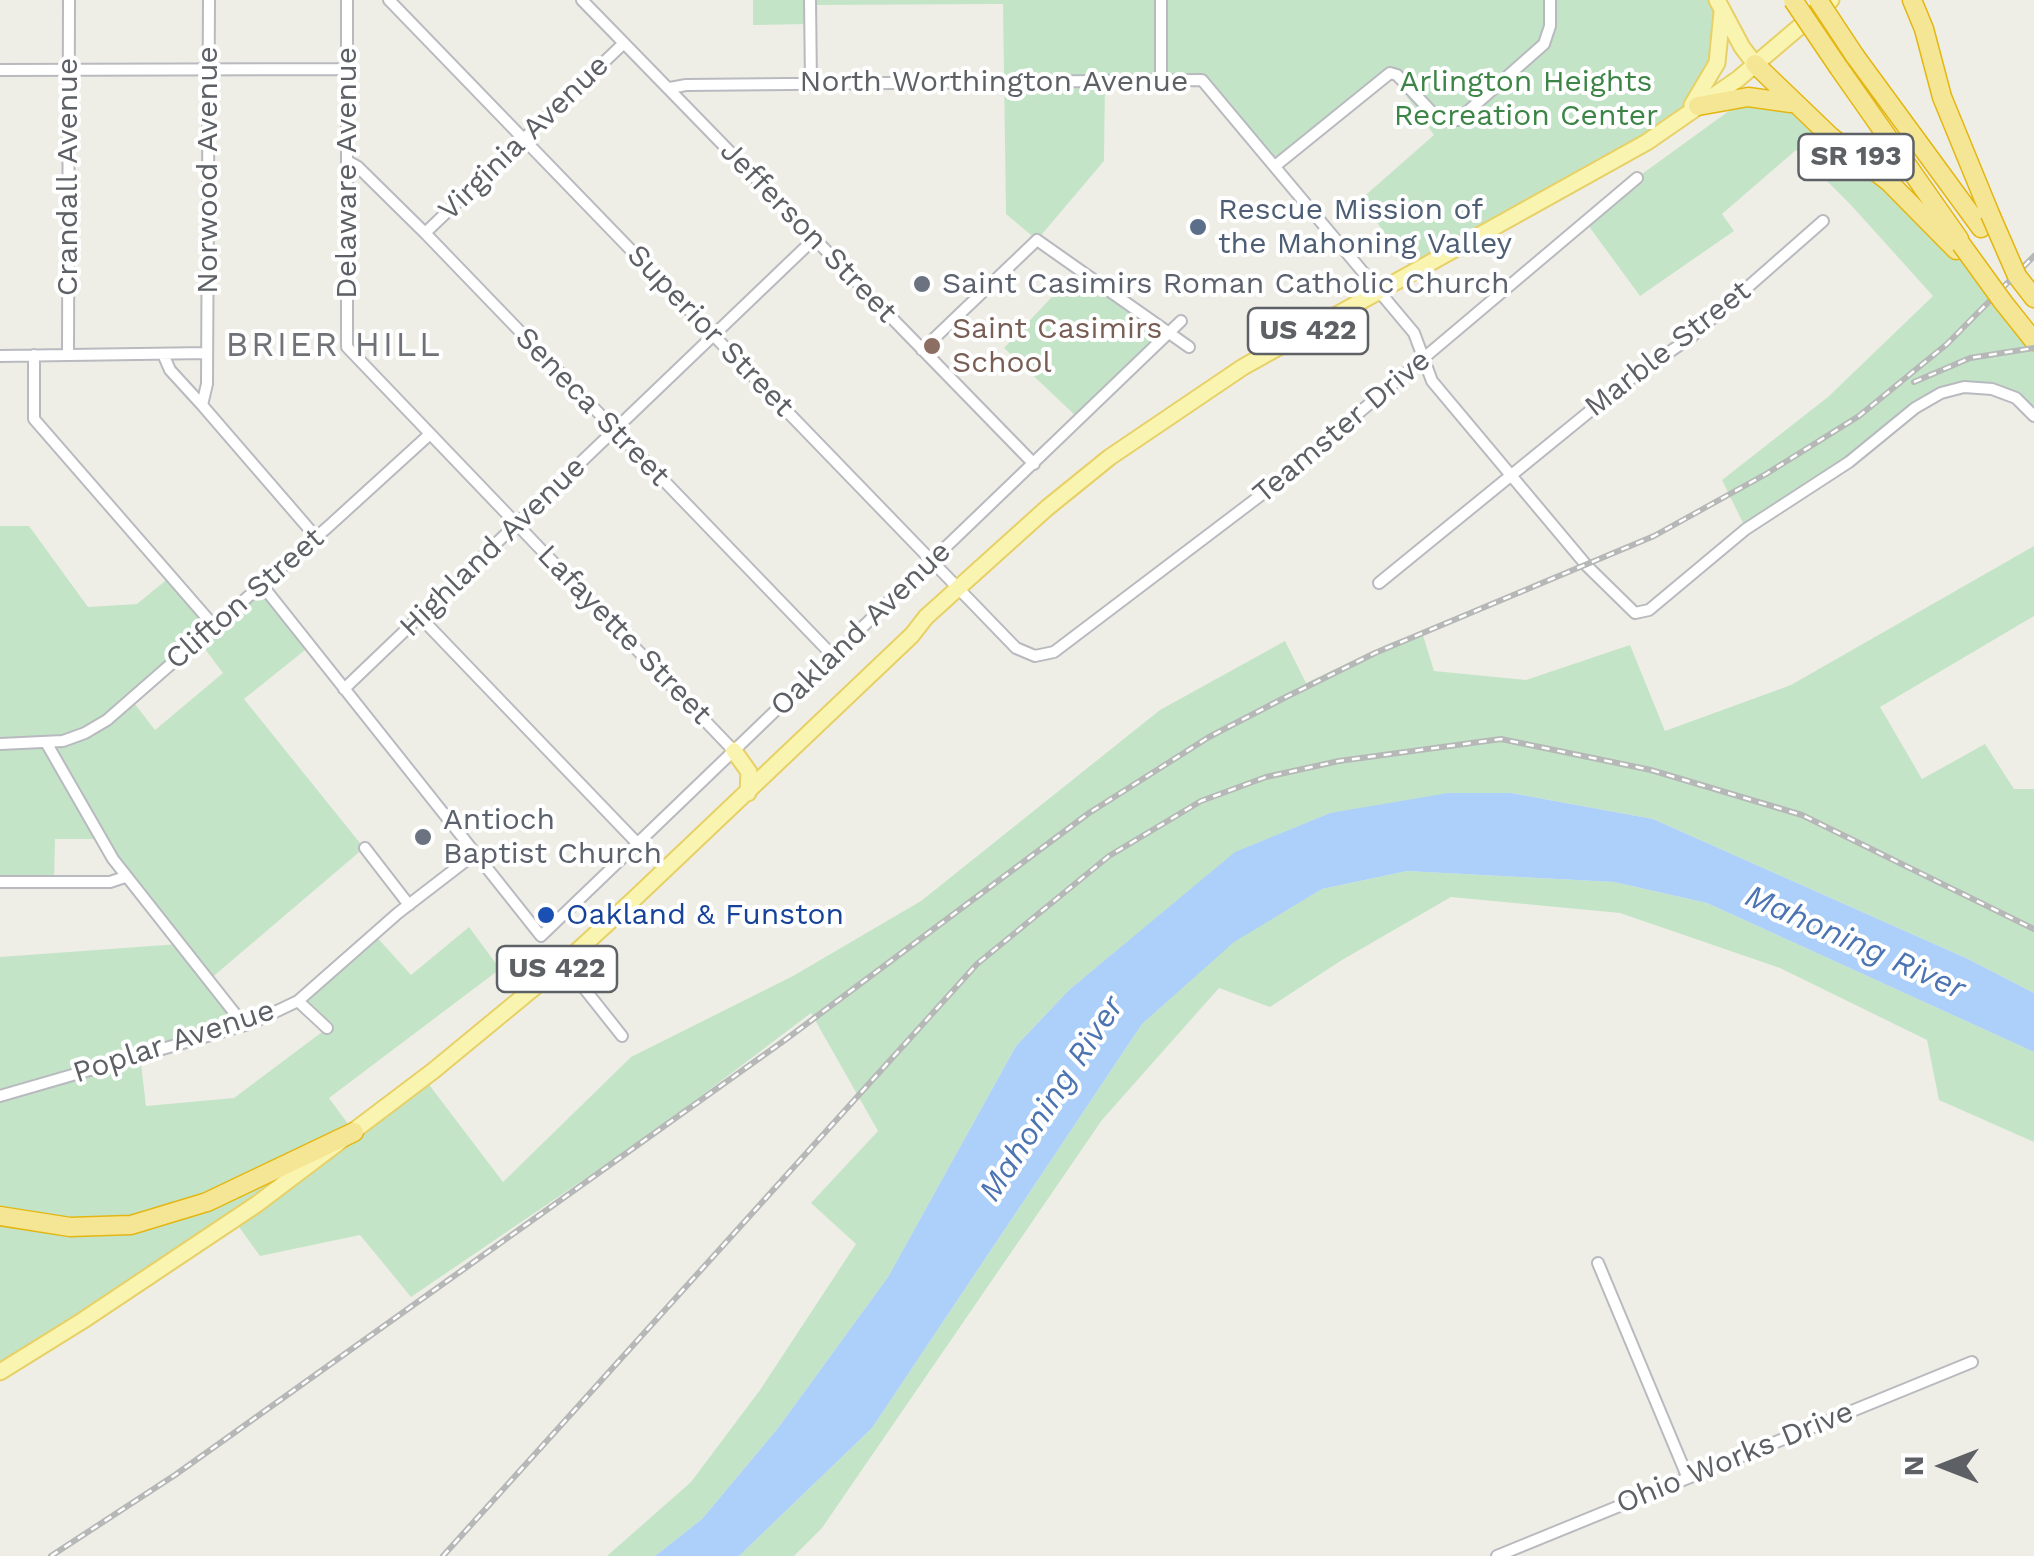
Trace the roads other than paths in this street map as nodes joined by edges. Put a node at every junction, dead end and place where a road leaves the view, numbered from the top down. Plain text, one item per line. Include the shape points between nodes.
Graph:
1 (68, 0) edge
2 (209, 0) edge
3 (348, 0) edge
4 (389, 0) edge
5 (582, 0) edge
6 (810, 0) edge
7 (1161, 0) edge
8 (1550, 0) edge
9 (1794, 0) edge
10 (1818, 0) edge
11 (1831, 0) edge
12 (1912, 0) edge
13 (1719, 6) edge
14 (624, 43) junction
15 (1755, 64) junction
16 (209, 68) junction
17 (68, 69) junction
18 (347, 69) junction
19 (0, 70) edge
20 (1160, 79) junction
21 (811, 84) junction
22 (670, 88) junction
23 (1794, 104) junction
24 (1692, 110) junction
25 (523, 138) junction
26 (347, 161) junction
27 (1275, 166) junction
28 (1637, 178) dead end
29 (1823, 221) dead end
30 (1986, 221) junction
31 (425, 234) junction
32 (814, 239) junction
33 (1959, 247) junction
34 (1379, 291) junction
35 (2034, 298) edge
36 (1181, 321) dead end
37 (1169, 333) junction
38 (714, 335) junction
39 (2034, 341) edge
40 (347, 346) joint
41 (1188, 347) dead end
42 (922, 350) junction
43 (207, 353) junction
44 (68, 354) junction
45 (163, 354) junction
46 (34, 355) junction
47 (0, 356) edge
48 (1424, 358) junction
49 (2016, 398) junction
50 (2034, 400) edge
51 (202, 405) junction
52 (2034, 416) edge
53 (614, 430) junction
54 (430, 434) junction
55 (1034, 464) junction
56 (1512, 474) junction
57 (517, 524) junction
58 (316, 537) junction
59 (932, 560) junction
60 (1379, 583) dead end
61 (262, 585) junction
62 (959, 588) junction
63 (420, 617) junction
64 (214, 626) junction
65 (833, 656) junction
66 (1035, 656) joint
67 (344, 689) junction
68 (0, 744) edge
69 (47, 744) junction
70 (734, 751) junction
71 (748, 792) junction
72 (638, 844) junction
73 (365, 848) dead end
74 (476, 853) junction
75 (126, 877) junction
76 (0, 882) edge
77 (409, 905) junction
78 (564, 964) junction
79 (298, 1002) junction
80 (244, 1025) junction
81 (326, 1028) dead end
82 (622, 1036) dead end
83 (0, 1096) edge
84 (354, 1132) junction
85 (0, 1216) edge
86 (1598, 1264) dead end
87 (1972, 1362) dead end
88 (0, 1372) edge
89 (1688, 1476) junction
90 (1497, 1556) edge

1 - 17 street, Crandall Avenue
2 - 16 street, Norwood Avenue
3 - 18 street, Delaware Avenue
4 - 25 street, Superior Street
5 - 14 street, Jefferson Street
6 - 21 street
7 - 20 street
8 - 27 street via 1544,44 1458,120 1440,121 1390,73
9 - 33 highway, bridge
10 - 30 highway, bridge
11 - 15 main road, US 422
12 - 30 highway, SR 193
13 - 15 main road, SR 193
13 - 24 main road, US 422 via 1721,48
14 - 22 street, Jefferson Street
14 - 25 street, Virginia Avenue
15 - 23 highway, SR 193
15 - 24 main road, US 422
16 - 17 street
16 - 18 street
16 - 43 street, Norwood Avenue
17 - 19 street
17 - 44 street, Crandall Avenue
18 - 26 street, Delaware Avenue
20 - 21 street, North Worthington Avenue
20 - 27 street, North Worthington Avenue via 1202,80
21 - 22 street, North Worthington Avenue
22 - 32 street, Jefferson Street
23 - 24 highway via 1748,97
23 - 33 highway, SR 193
24 - 34 main road, US 422 via 1604,169
25 - 31 street, Virginia Avenue
25 - 38 street, Superior Street
26 - 31 street, Seneca Street
26 - 40 street, Delaware Avenue
27 - 34 street, North Worthington Avenue
28 - 48 street, Teamster Drive
29 - 56 street, Marble Street via 1691,337
30 - 35 highway, SR 193, bridge
31 - 53 street, Seneca Street
32 - 38 street, Highland Avenue
32 - 42 street, Jefferson Street
33 - 39 highway, bridge
34 - 48 street, North Worthington Avenue via 1414,333
34 - 62 main road, US 422 via 1154,425 1060,497
36 - 37 street, Oakland Avenue
37 - 41 street
37 - 42 street via 1037,240
37 - 55 street, Oakland Avenue
38 - 53 street, Highland Avenue
38 - 59 street, Superior Street
40 - 54 street, Lafayette Street
42 - 55 street, Jefferson Street
43 - 45 street
43 - 51 street, Norwood Avenue
44 - 45 street
44 - 46 street
45 - 51 street
46 - 47 street
46 - 64 street via 34,420
48 - 56 street, North Worthington Avenue via 1432,381
48 - 66 street, Teamster Drive via 1224,524 1054,652
49 - 50 street
49 - 52 street
49 - 56 street, North Worthington Avenue via 1979,387 1941,393 1746,529 1640,614 1588,566
51 - 58 street
53 - 57 street, Highland Avenue
53 - 65 street, Seneca Street
54 - 57 street, Lafayette Street
54 - 58 street, Clifton Street
55 - 59 street, Oakland Avenue
56 - 60 street, Marble Street
57 - 63 street, Highland Avenue
57 - 70 street, Lafayette Street
58 - 61 street, Clifton Street
59 - 62 street, Superior Street
59 - 65 street, Oakland Avenue
61 - 64 street, Clifton Street
61 - 67 street
62 - 66 street, Superior Street via 1016,648
62 - 71 main road, US 422
63 - 67 street, Highland Avenue
63 - 72 street
64 - 69 street, Clifton Street via 97,726
65 - 70 street, Oakland Avenue
67 - 74 street
68 - 69 street, Clifton Street
69 - 75 street
70 - 71 main road via 749,772
70 - 72 street, Oakland Avenue
71 - 78 main road, US 422
72 - 74 street, Oakland Avenue via 541,936
73 - 77 street
74 - 77 street, Poplar Avenue
75 - 76 street
75 - 80 street
77 - 79 street, Poplar Avenue
78 - 82 street
78 - 84 main road, US 422
79 - 80 street, Poplar Avenue
79 - 81 street
80 - 83 street, Poplar Avenue
84 - 85 highway via 207,1202 131,1225 70,1227
84 - 88 main road, US 422 via 172,1262
86 - 89 street
87 - 89 street, Ohio Works Drive
89 - 90 street, Ohio Works Drive

